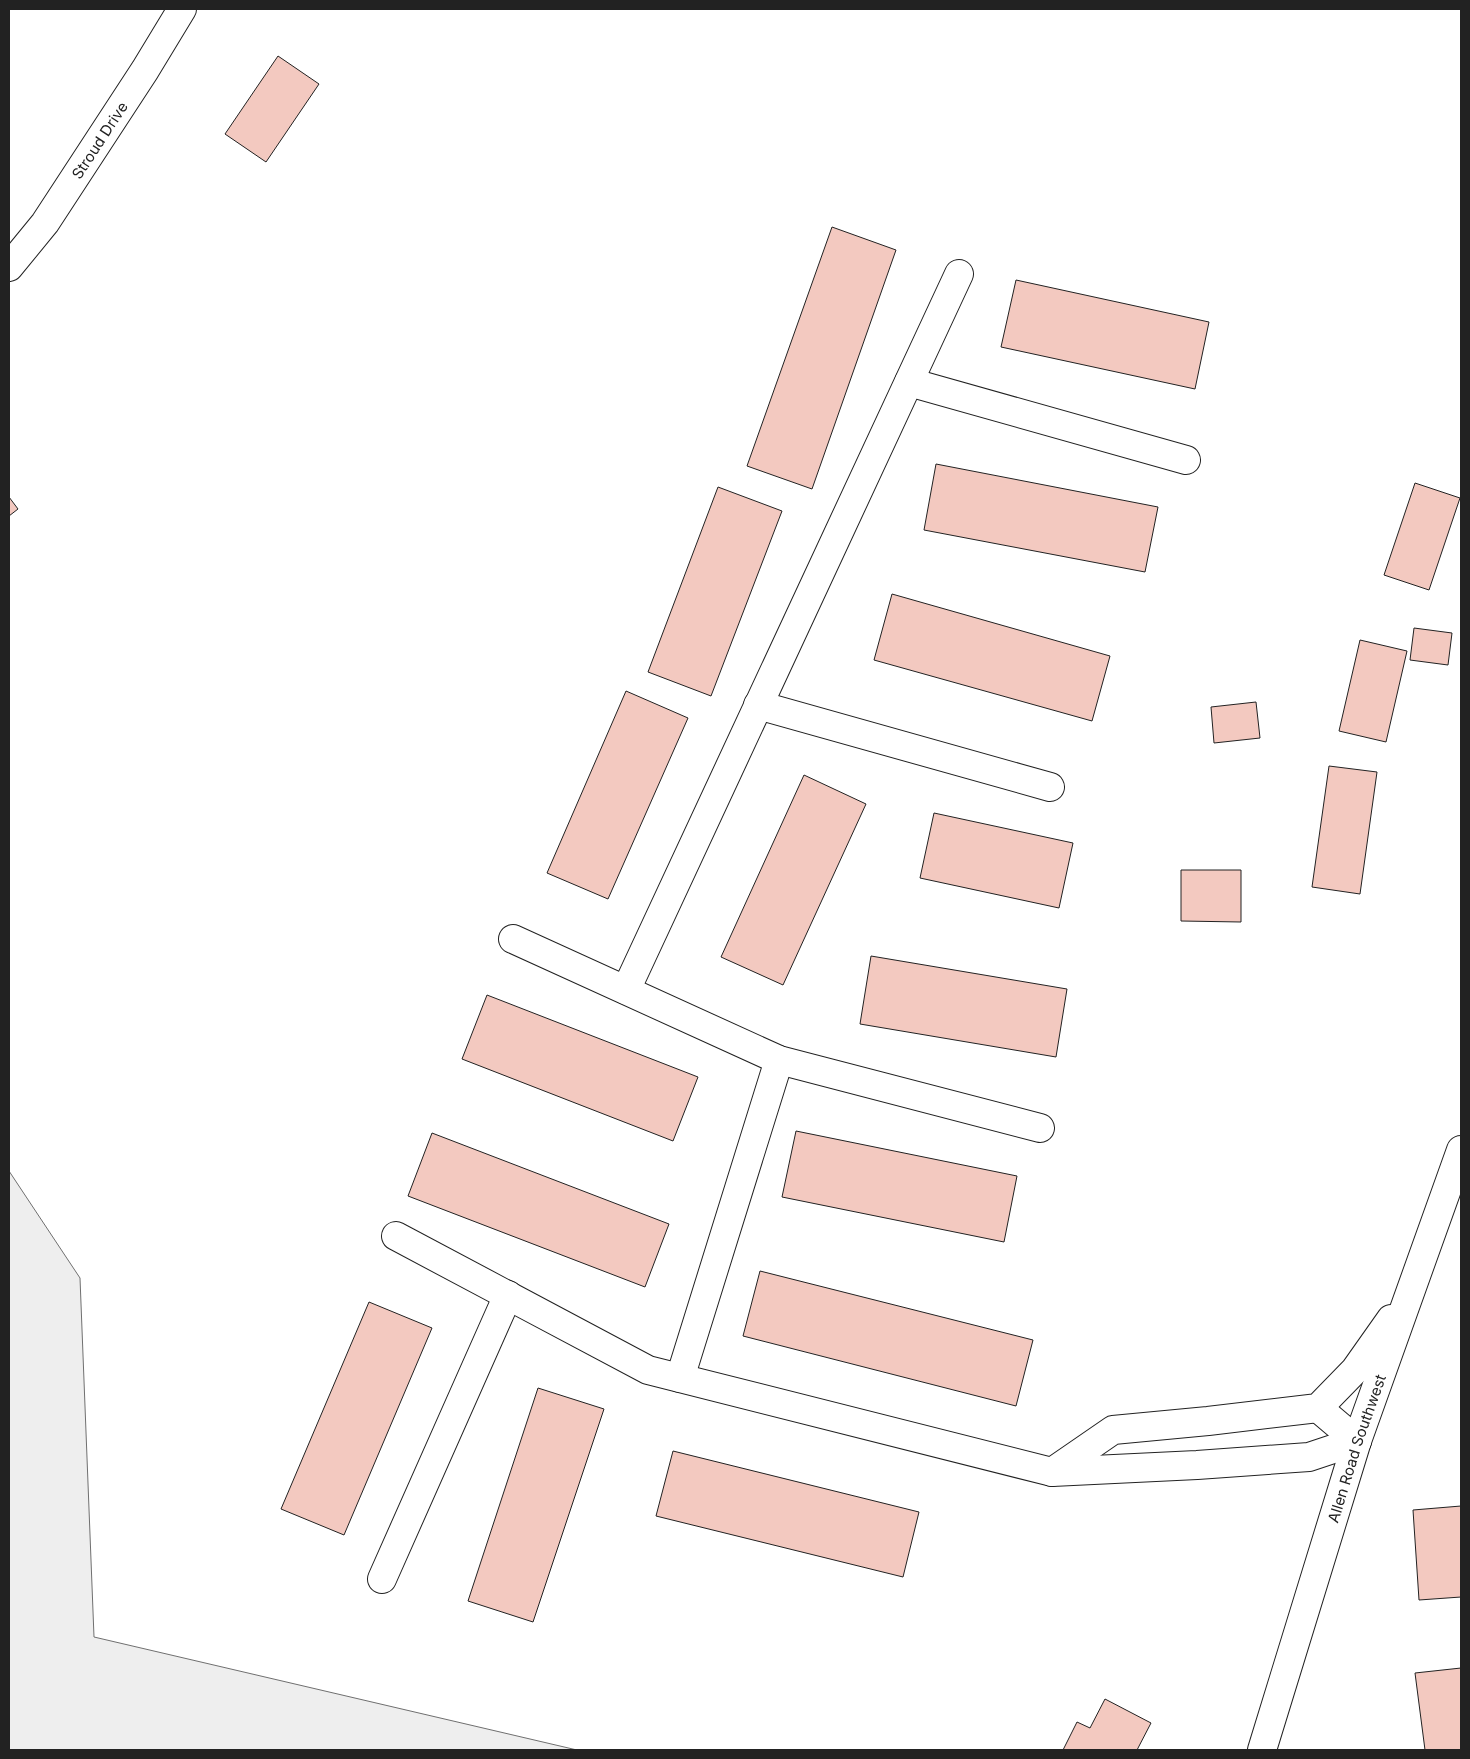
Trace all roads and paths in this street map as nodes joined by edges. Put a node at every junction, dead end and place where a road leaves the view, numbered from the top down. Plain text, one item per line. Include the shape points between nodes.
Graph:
1 (182, 9) edge
2 (9, 267) edge
3 (959, 274) dead end
4 (909, 382) junction
5 (1186, 460) dead end
6 (758, 705) junction
7 (1050, 787) dead end
8 (513, 939) dead end
9 (626, 990) junction
10 (779, 1060) junction
11 (1040, 1128) dead end
12 (1461, 1150) edge
13 (396, 1236) dead end
14 (1412, 1290) junction
15 (508, 1295) junction
16 (680, 1378) junction
17 (1318, 1408) junction
18 (1198, 1422) junction
19 (1358, 1441) junction
20 (1197, 1465) junction
21 (1052, 1472) junction
22 (382, 1579) dead end
23 (1262, 1750) edge

1 - 2 street, Stroud Drive via 45,222
3 - 4 street
4 - 5 street
4 - 6 street
6 - 7 street
6 - 9 street
8 - 9 street
9 - 10 street
10 - 11 street
10 - 16 street
12 - 14 street, Allen Road Southwest
13 - 15 street
14 - 17 street via 1355,1370
14 - 19 street, Allen Road Southwest
15 - 16 street via 648,1370
15 - 22 street
16 - 21 street
17 - 18 street
17 - 19 street
18 - 20 street
18 - 21 street via 1113,1430
19 - 20 street via 1309,1457
19 - 23 street, Allen Road Southwest
20 - 21 street

